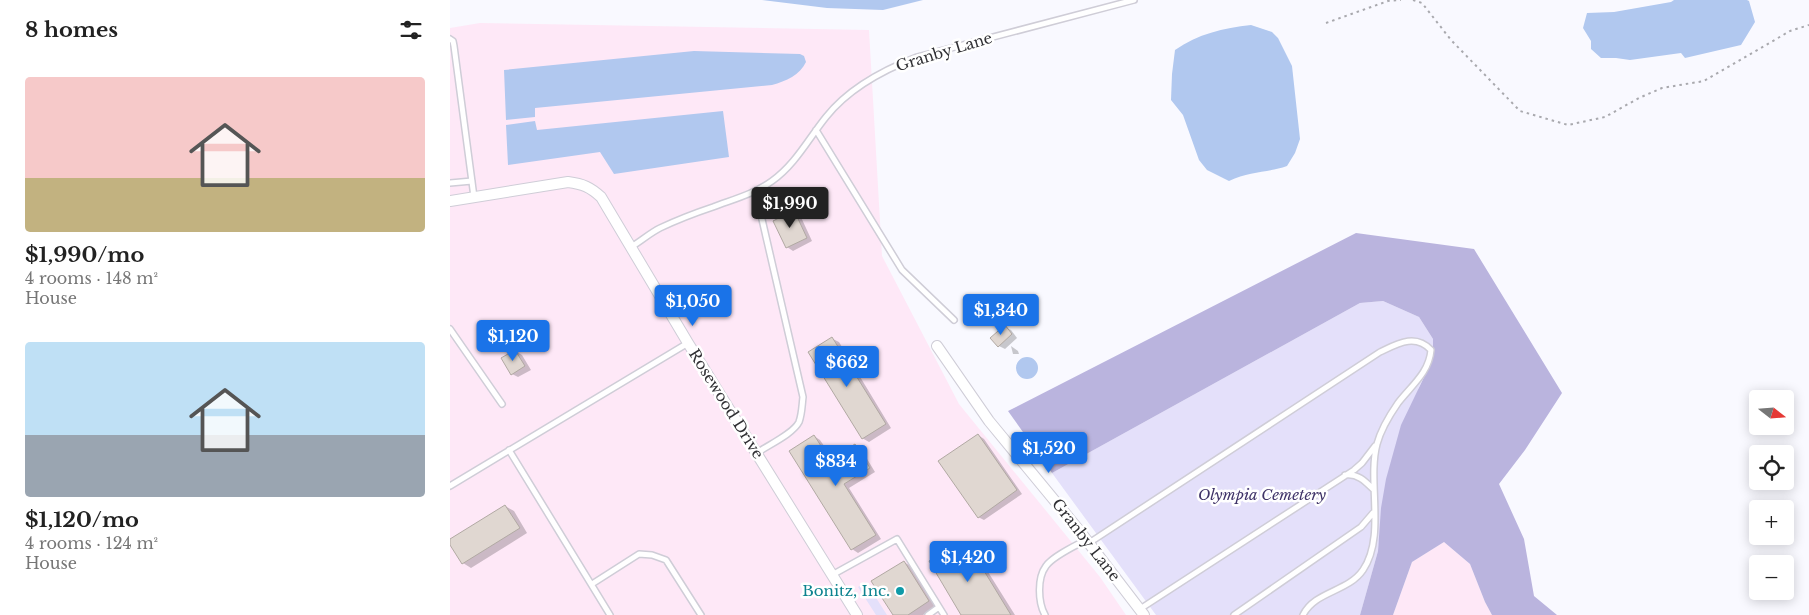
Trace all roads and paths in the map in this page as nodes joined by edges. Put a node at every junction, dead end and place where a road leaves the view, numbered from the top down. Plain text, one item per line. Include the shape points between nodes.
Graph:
1 (1134, 0) edge
2 (1401, 0) edge
3 (1414, 0) edge
4 (1326, 23) dead end
5 (1809, 25) edge
6 (450, 39) edge
7 (816, 130) junction
8 (472, 181) junction
9 (450, 183) edge
10 (474, 197) junction
11 (450, 201) edge
12 (761, 215) dead end
13 (632, 247) junction
14 (954, 320) dead end
15 (450, 329) edge
16 (688, 343) junction
17 (937, 346) dead end
18 (502, 404) dead end
19 (1378, 441) junction
20 (509, 450) junction
21 (757, 453) junction
22 (1342, 476) junction
23 (450, 486) edge
24 (1374, 489) junction
25 (1374, 512) junction
26 (1363, 525) junction
27 (1374, 527) junction
28 (1087, 542) junction
29 (832, 575) junction
30 (592, 584) junction
31 (940, 607) junction
32 (1142, 612) edge
33 (610, 615) edge
34 (701, 615) edge
35 (857, 615) edge
36 (928, 615) edge
37 (944, 615) edge
38 (1045, 615) edge
39 (1234, 615) edge
40 (1303, 615) edge

1 - 7 lane, Granby Lane via 896,65 856,89
2 - 4 path via 1388,1
3 - 5 path via 1422,3 1451,40 1520,111 1568,125 1605,117 1662,88 1704,81 1790,31
6 - 8 lane via 454,46
7 - 13 lane, Granby Lane via 775,180 760,190 658,229
7 - 14 lane via 902,270
8 - 9 lane
8 - 10 lane
10 - 11 street, Rosewood Drive
10 - 13 street, Rosewood Drive via 568,182 582,184 601,197
12 - 21 lane via 803,398 802,413 794,429
13 - 16 street, Rosewood Drive
15 - 18 lane
16 - 20 lane
16 - 21 street, Rosewood Drive
17 - 28 street, Granby Lane via 989,421
19 - 22 lane via 1362,463
19 - 24 lane
19 - 28 lane via 1389,417 1426,369 1431,350 1427,345 1406,340 1380,352
20 - 23 lane
20 - 30 lane
21 - 29 street, Rosewood Drive
22 - 24 lane via 1351,474
22 - 32 lane
24 - 25 lane
25 - 26 lane
25 - 27 lane
26 - 27 lane
26 - 39 lane
27 - 40 lane via 1371,550 1362,571 1355,579 1322,596
28 - 32 street, Granby Lane
28 - 38 lane via 1058,556 1046,566 1039,586
29 - 31 lane via 897,540
29 - 35 street, Rosewood Drive
30 - 33 lane
30 - 34 lane via 639,554 652,555 666,560
31 - 36 lane
31 - 37 lane

